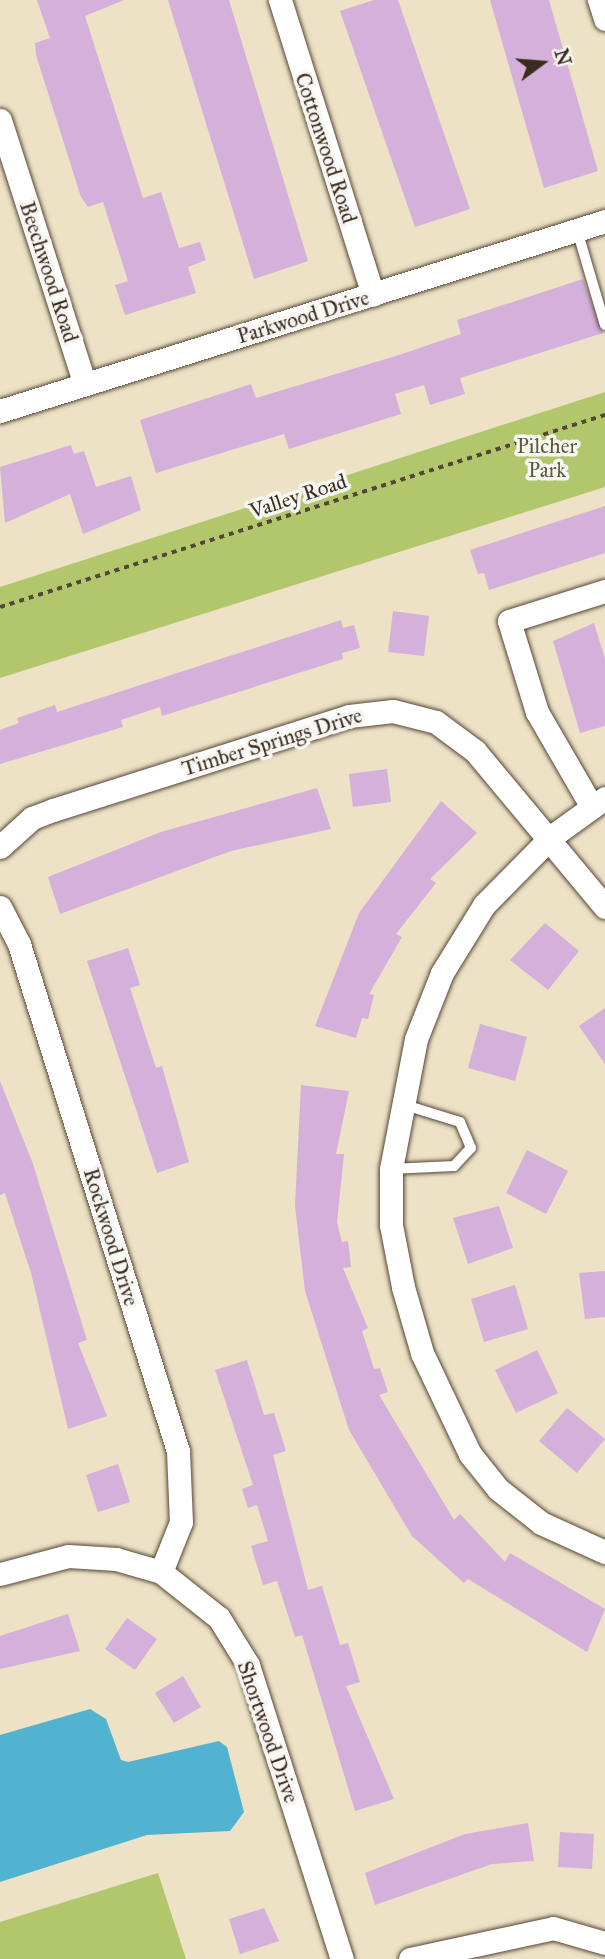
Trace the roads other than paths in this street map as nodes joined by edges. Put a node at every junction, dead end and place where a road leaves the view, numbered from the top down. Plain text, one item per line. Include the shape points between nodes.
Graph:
1 (279, 0) edge
2 (599, 0) edge
3 (605, 19) edge
4 (0, 120) edge
5 (605, 221) edge
6 (577, 230) junction
7 (373, 295) junction
8 (605, 325) edge
9 (85, 384) junction
10 (0, 411) edge
11 (605, 591) edge
12 (599, 803) edge
13 (551, 837) junction
14 (0, 847) edge
15 (0, 907) edge
16 (605, 907) edge
17 (402, 1104) junction
18 (391, 1169) junction
19 (605, 1552) edge
20 (161, 1572) junction
21 (0, 1574) edge
22 (605, 1943) edge
23 (342, 1959) edge
24 (410, 1959) edge

1 - 7 street, Cottonwood Road
2 - 3 street
4 - 9 street, Beechwood Road
5 - 6 street, Parkwood Drive
6 - 7 street, Parkwood Drive
6 - 8 lane
7 - 9 street, Parkwood Drive
9 - 10 street, Parkwood Drive
11 - 12 street via 509,621 537,712
12 - 13 street
13 - 14 street, Timber Springs Drive via 457,735 415,715 370,711 52,810 32,818
13 - 16 street, Timber Springs Drive
13 - 17 street via 484,905 442,973 416,1039
15 - 20 street, Rockwood Drive via 19,944 178,1451 181,1522
17 - 18 street
17 - 18 lane via 460,1122 471,1148 454,1166
18 - 19 street via 391,1225 403,1287 422,1353 470,1454 498,1489 541,1523
20 - 21 street, Shortwood Drive via 94,1555
20 - 23 street, Shortwood Drive via 219,1618 248,1665
22 - 24 street via 553,1928

